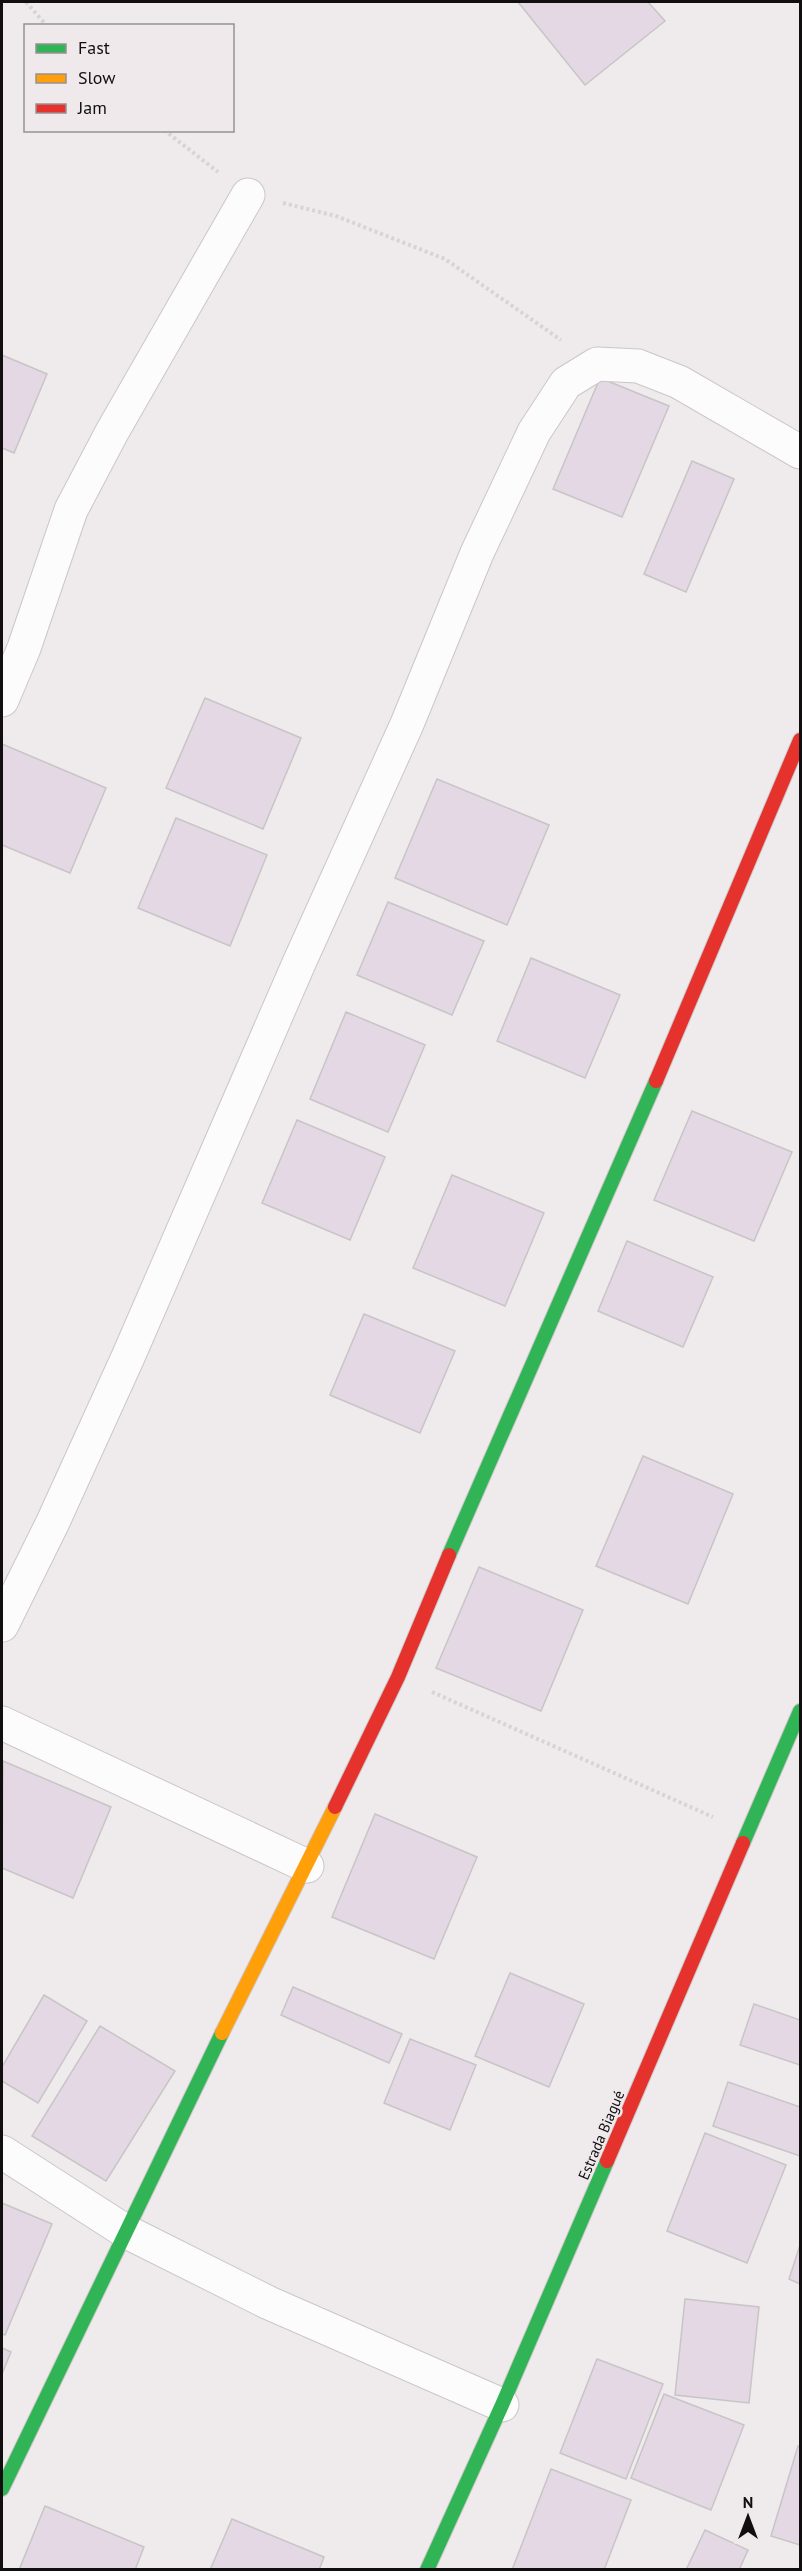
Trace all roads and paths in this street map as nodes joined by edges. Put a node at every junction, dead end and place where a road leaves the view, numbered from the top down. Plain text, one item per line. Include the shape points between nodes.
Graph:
1 (26, 2) edge
2 (45, 24) edge
3 (167, 132) edge
4 (248, 195) junction
5 (597, 364) junction
6 (801, 452) edge
7 (2, 700) edge
8 (801, 740) edge
9 (2, 1625) edge
10 (398, 1677) junction
11 (801, 1711) edge
12 (2, 1723) edge
13 (748, 1832) junction
14 (307, 1866) junction
15 (2, 2152) edge
16 (125, 2231) junction
17 (502, 2406) junction
18 (2, 2488) edge
19 (427, 2570) edge

1 - 2 path
3 - 4 path
4 - 5 path via 336,216 445,260
4 - 7 street via 71,510
5 - 6 street via 638,366 679,382
5 - 9 street via 566,383 534,432 477,553 128,1357
8 - 10 street
10 - 13 path
10 - 14 street
11 - 13 street, Estrada Biagué
12 - 14 street
13 - 17 street, Estrada Biagué
14 - 16 street
15 - 16 street
16 - 17 street via 269,2303
16 - 18 street
17 - 19 street, Estrada Biagué

